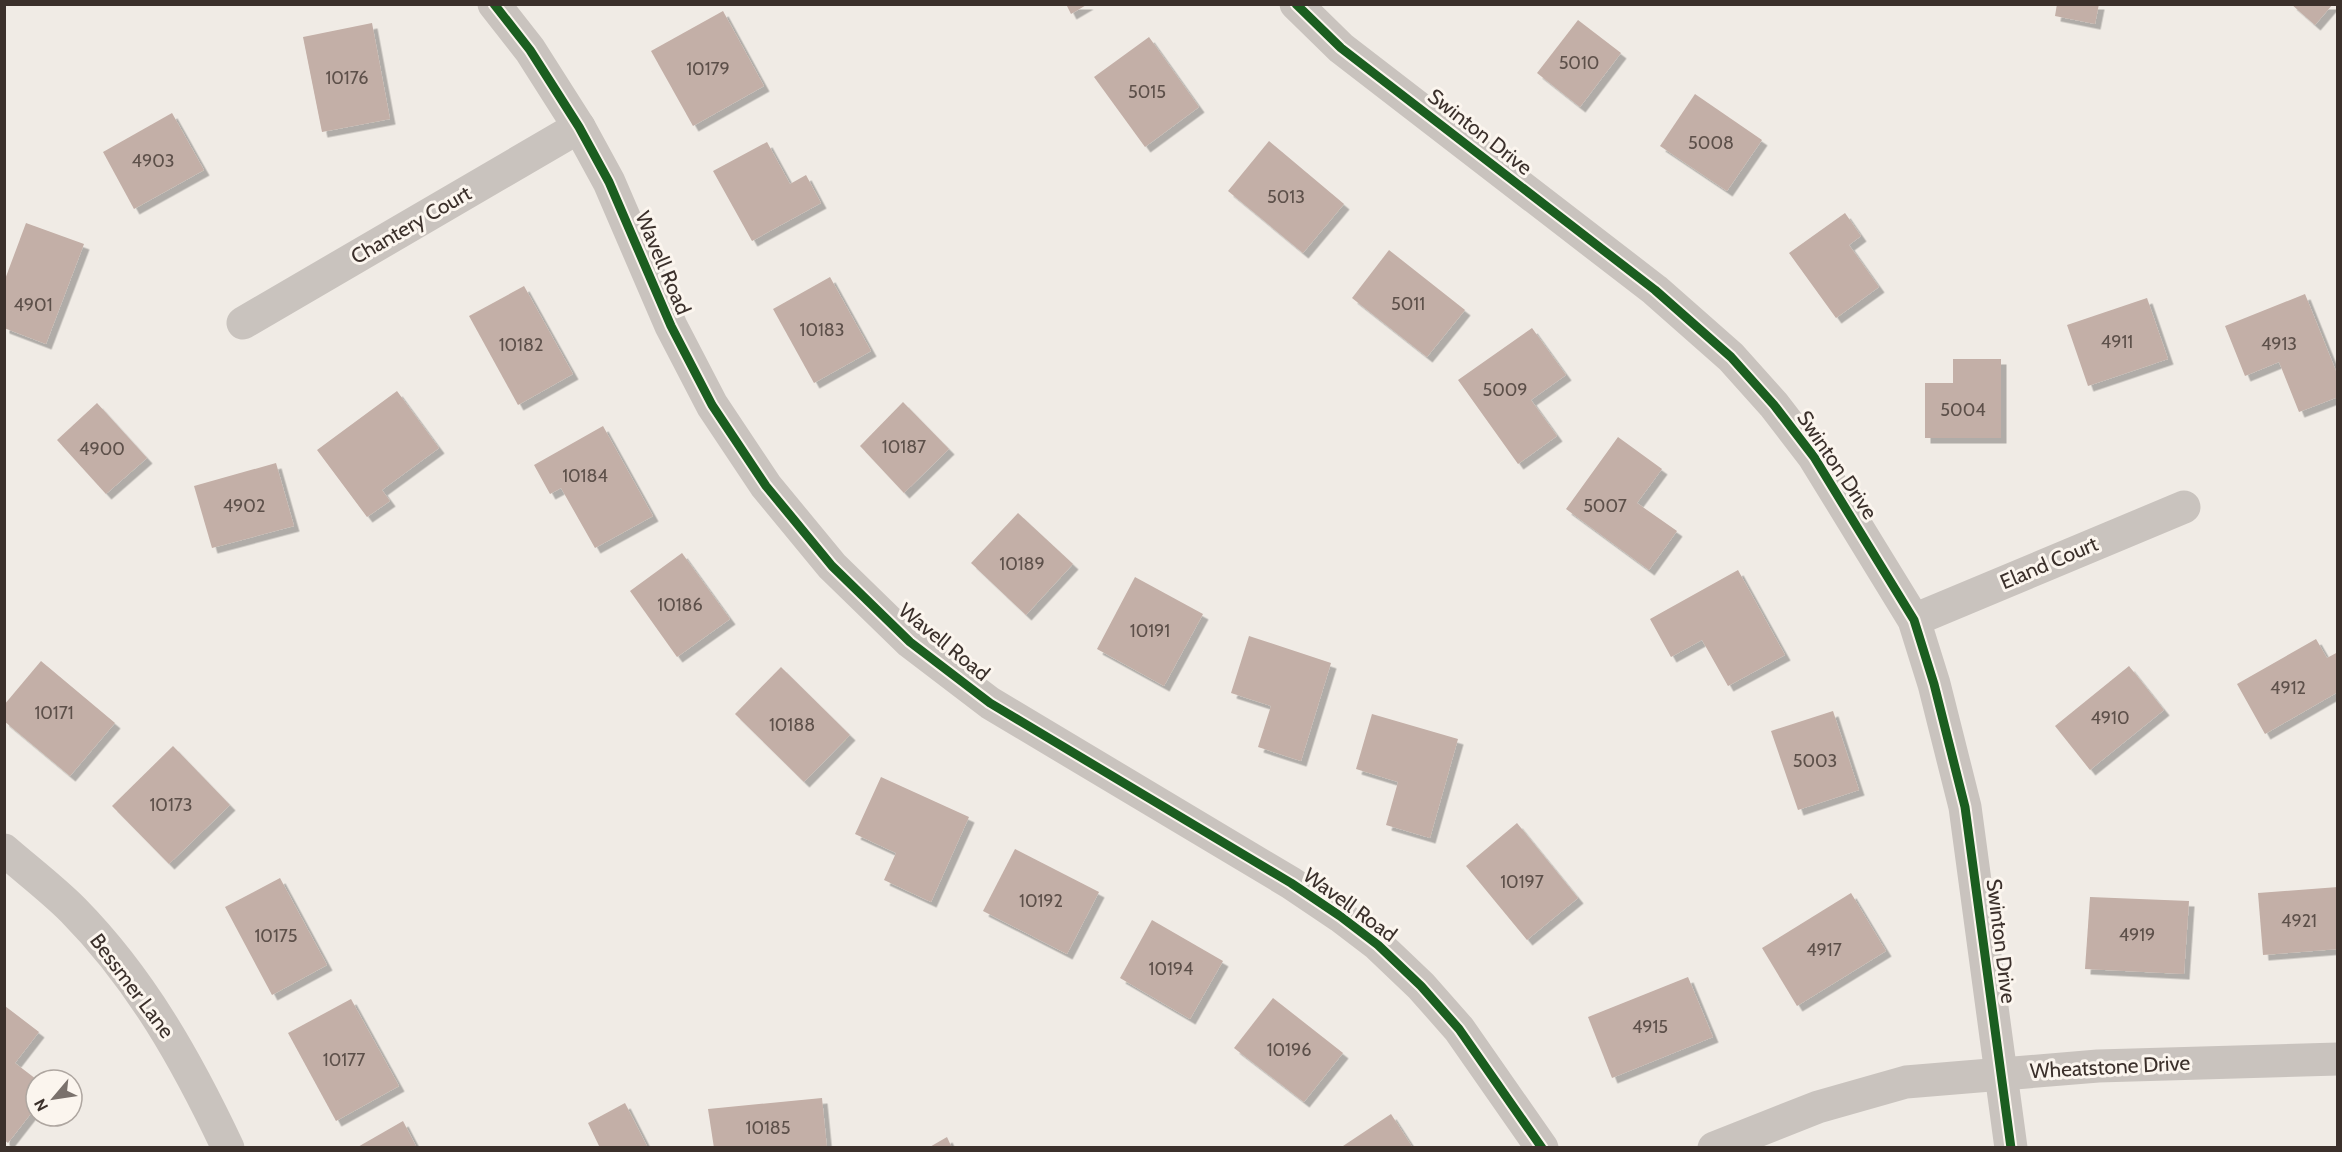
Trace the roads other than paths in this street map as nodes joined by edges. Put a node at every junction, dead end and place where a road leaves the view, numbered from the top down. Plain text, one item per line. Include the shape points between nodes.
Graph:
1 (494, 4) edge
2 (1296, 4) edge
3 (579, 127) junction
4 (243, 323) dead end
5 (2184, 507) dead end
6 (1914, 620) junction
7 (4, 849) edge
8 (2337, 1059) edge
9 (1999, 1073) junction
10 (228, 1148) edge
11 (1542, 1148) edge
12 (1714, 1148) edge
13 (2011, 1148) edge

1 - 3 street, Wavell Road via 530,50
2 - 6 street, Swinton Drive via 1341,48 1655,290 1731,357 1814,457
3 - 4 street, Chantery Court
3 - 11 street, Wavell Road via 609,182 671,326 712,405 766,486 832,566 910,642 990,703 1291,884 1378,945 1459,1029
5 - 6 street, Eland Court
6 - 9 street, Swinton Drive via 1965,807
7 - 10 street, Bessmer Lane via 73,910 130,976 171,1037
8 - 9 street, Wheatstone Drive via 2098,1065
9 - 12 street, Wheatstone Drive via 1906,1082 1818,1107
9 - 13 street, Swinton Drive

